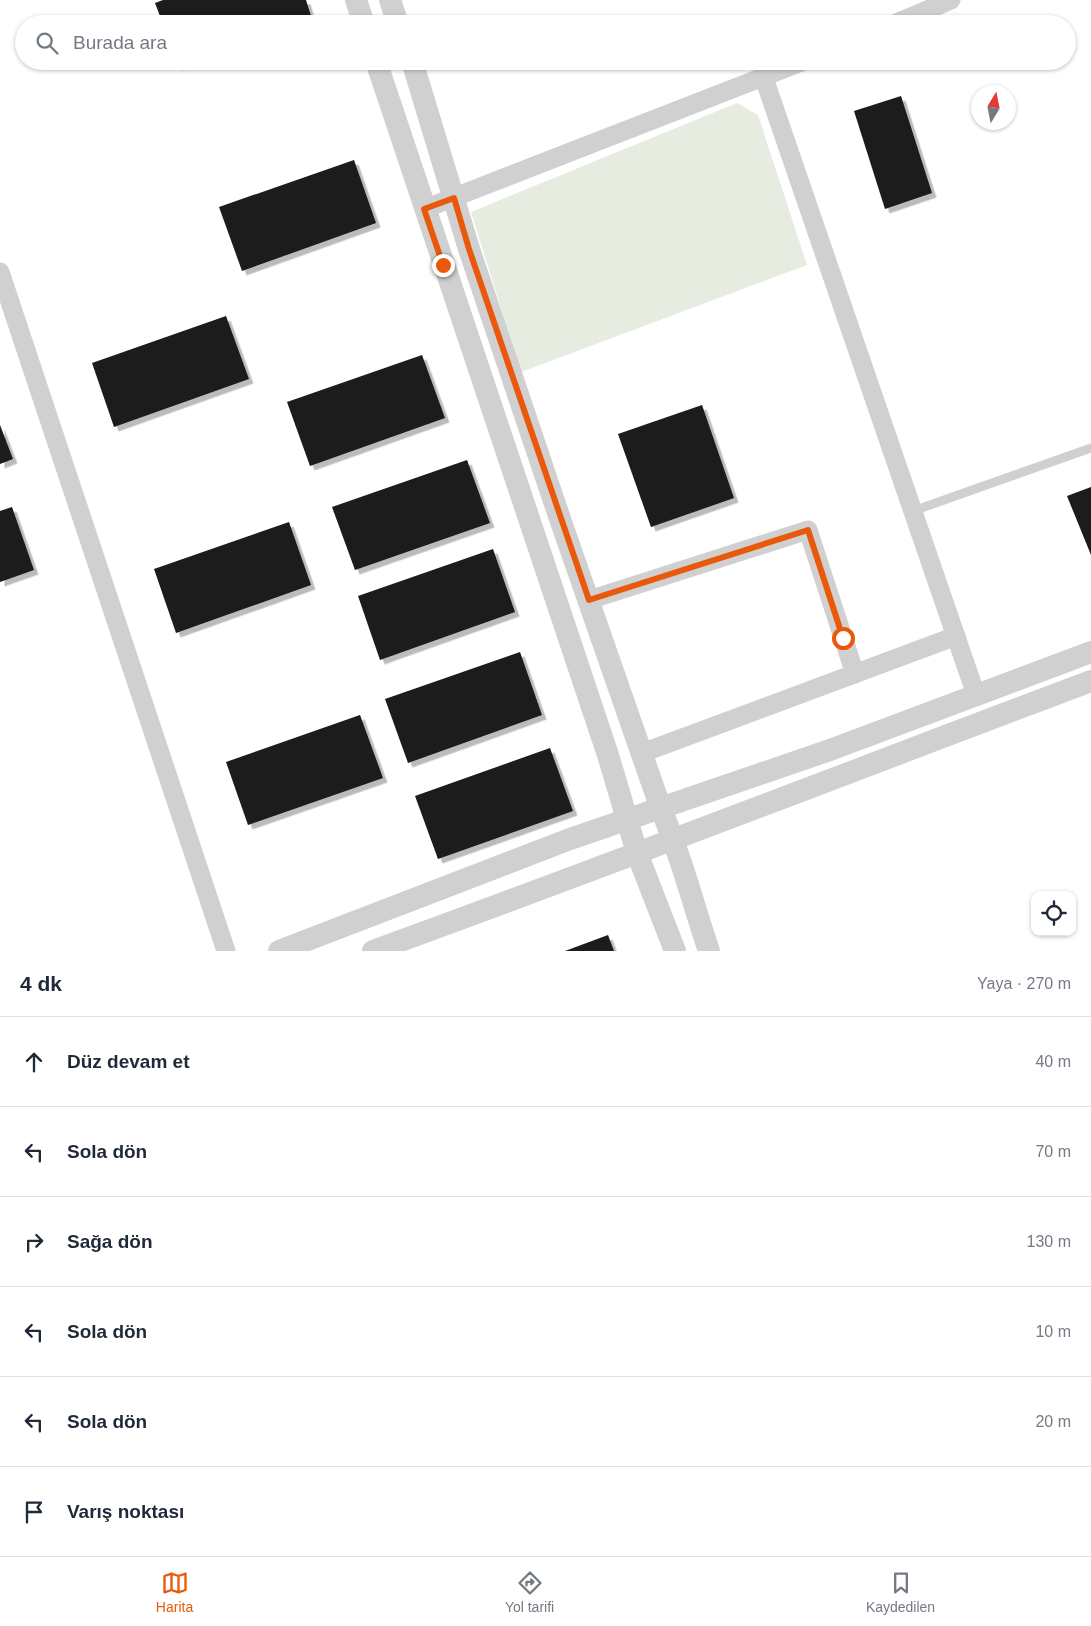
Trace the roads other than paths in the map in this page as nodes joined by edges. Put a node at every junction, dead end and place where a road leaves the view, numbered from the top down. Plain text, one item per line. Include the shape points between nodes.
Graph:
1 (356, 0) edge
2 (390, 0) edge
3 (951, 0) edge
4 (361, 15) edge
5 (395, 15) edge
6 (915, 15) edge
7 (379, 70) edge
8 (415, 70) edge
9 (783, 70) edge
10 (764, 78) junction
11 (454, 198) junction
12 (424, 209) junction
13 (0, 272) edge
14 (1091, 448) edge
15 (913, 511) junction
16 (589, 600) junction
17 (956, 636) junction
18 (1091, 652) edge
19 (855, 674) junction
20 (1091, 681) edge
21 (976, 695) junction
22 (642, 753) junction
23 (661, 809) junction
24 (628, 820) junction
25 (674, 839) junction
26 (637, 853) junction
27 (226, 951) edge
28 (280, 951) edge
29 (373, 951) edge
30 (675, 951) edge
31 (709, 951) edge

1 - 4 street
2 - 5 street
3 - 6 street
7 - 12 street
8 - 11 street
9 - 10 street
10 - 11 street
10 - 15 street
11 - 12 street
11 - 16 street
12 - 24 street
13 - 27 street
14 - 15 lane
15 - 17 street
16 - 19 street via 808,530
16 - 22 street
17 - 19 street
17 - 21 street
18 - 21 street
19 - 22 street
20 - 25 street
21 - 23 street
22 - 23 street
23 - 24 street
23 - 25 street
24 - 26 street
24 - 28 street
25 - 26 street
25 - 31 street
26 - 29 street
26 - 30 street

